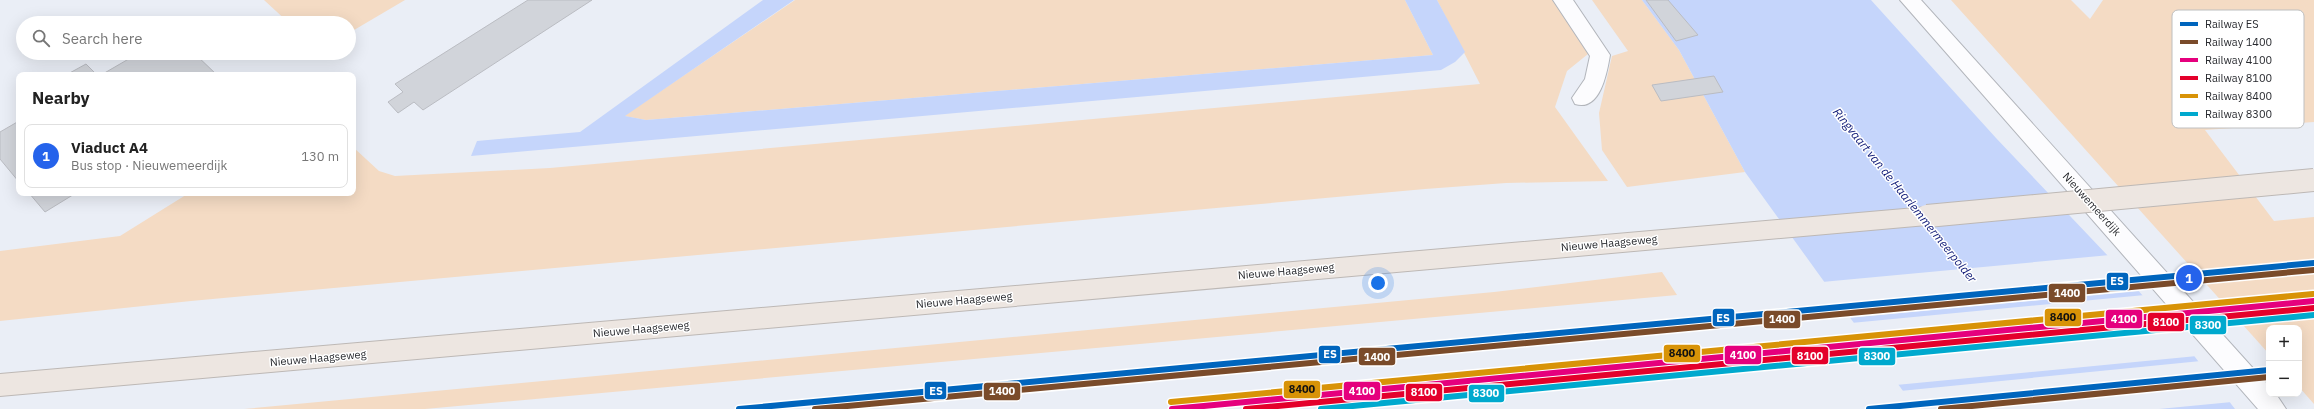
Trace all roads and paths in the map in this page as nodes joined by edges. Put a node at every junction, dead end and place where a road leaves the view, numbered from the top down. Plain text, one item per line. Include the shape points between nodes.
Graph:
1 (1564, 0) edge
2 (1910, 0) edge
3 (1582, 98) dead end
4 (2314, 180) edge
5 (0, 386) edge
6 (2274, 409) edge

1 - 3 street via 1600,55 1595,81
2 - 6 street, Nieuwemeerdijk
4 - 5 highway, Nieuwe Haagseweg, bridge

